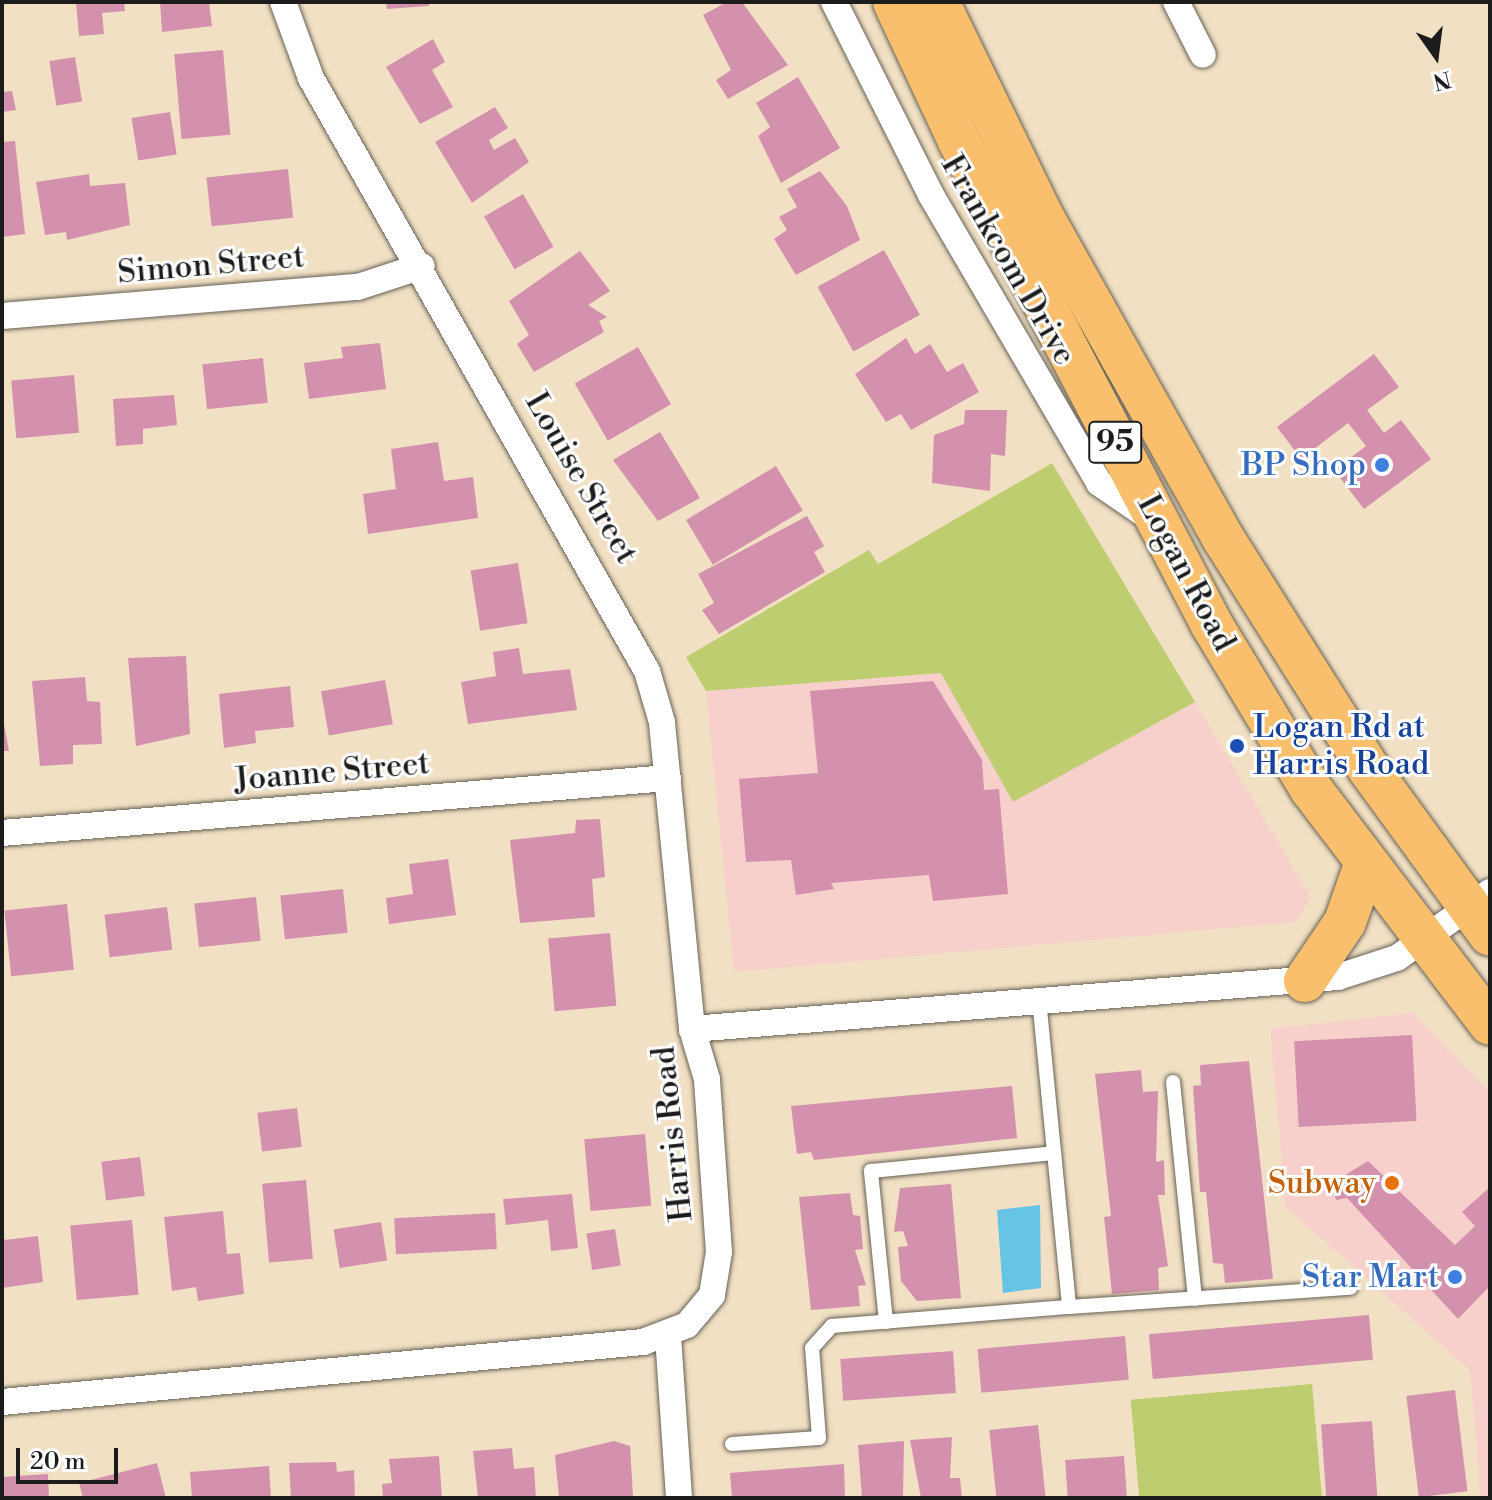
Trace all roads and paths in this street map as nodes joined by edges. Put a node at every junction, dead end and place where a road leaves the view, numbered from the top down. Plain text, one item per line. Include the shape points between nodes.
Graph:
1 (283, 2) edge
2 (834, 2) edge
3 (894, 2) edge
4 (938, 2) edge
5 (1176, 2) edge
6 (1203, 55) dead end
7 (422, 266) junction
8 (2, 316) edge
9 (1159, 524) junction
10 (668, 778) junction
11 (2, 833) edge
12 (1365, 865) junction
13 (1483, 912) edge
14 (1422, 944) junction
15 (1305, 981) junction
16 (1039, 999) junction
17 (1490, 1024) edge
18 (692, 1029) junction
19 (1173, 1082) dead end
20 (1054, 1153) junction
21 (1350, 1288) dead end
22 (1195, 1299) junction
23 (1069, 1307) junction
24 (886, 1322) junction
25 (668, 1336) junction
26 (2, 1402) edge
27 (732, 1444) dead end
28 (679, 1498) edge

1 - 7 street, Louise Street via 311,78
2 - 9 street, Frankcom Drive via 931,195 1099,483
3 - 9 main road, Logan Road / 95
4 - 13 main road, Logan Road / 95 via 1044,219 1223,538 1369,769
5 - 6 street
7 - 8 street, Simon Street via 358,287
7 - 10 street, Louise Street via 647,671
9 - 12 main road, Logan Road / 95 via 1273,729
10 - 11 street, Joanne Street
10 - 18 street, Louise Street
12 - 14 main road, Logan Road / 95
12 - 15 main road via 1343,926
13 - 14 street, Harris Road
14 - 15 street, Harris Road via 1365,970
14 - 17 main road, Logan Road / 95
15 - 16 street, Harris Road
16 - 18 street, Harris Road
16 - 20 lane
18 - 25 street, Harris Road via 707,1079 719,1252 712,1295
19 - 22 lane
20 - 23 lane
20 - 24 lane via 871,1171
21 - 22 lane
22 - 23 lane
23 - 24 lane
24 - 27 lane via 820,1332 812,1348 819,1438
25 - 26 street
25 - 28 street

